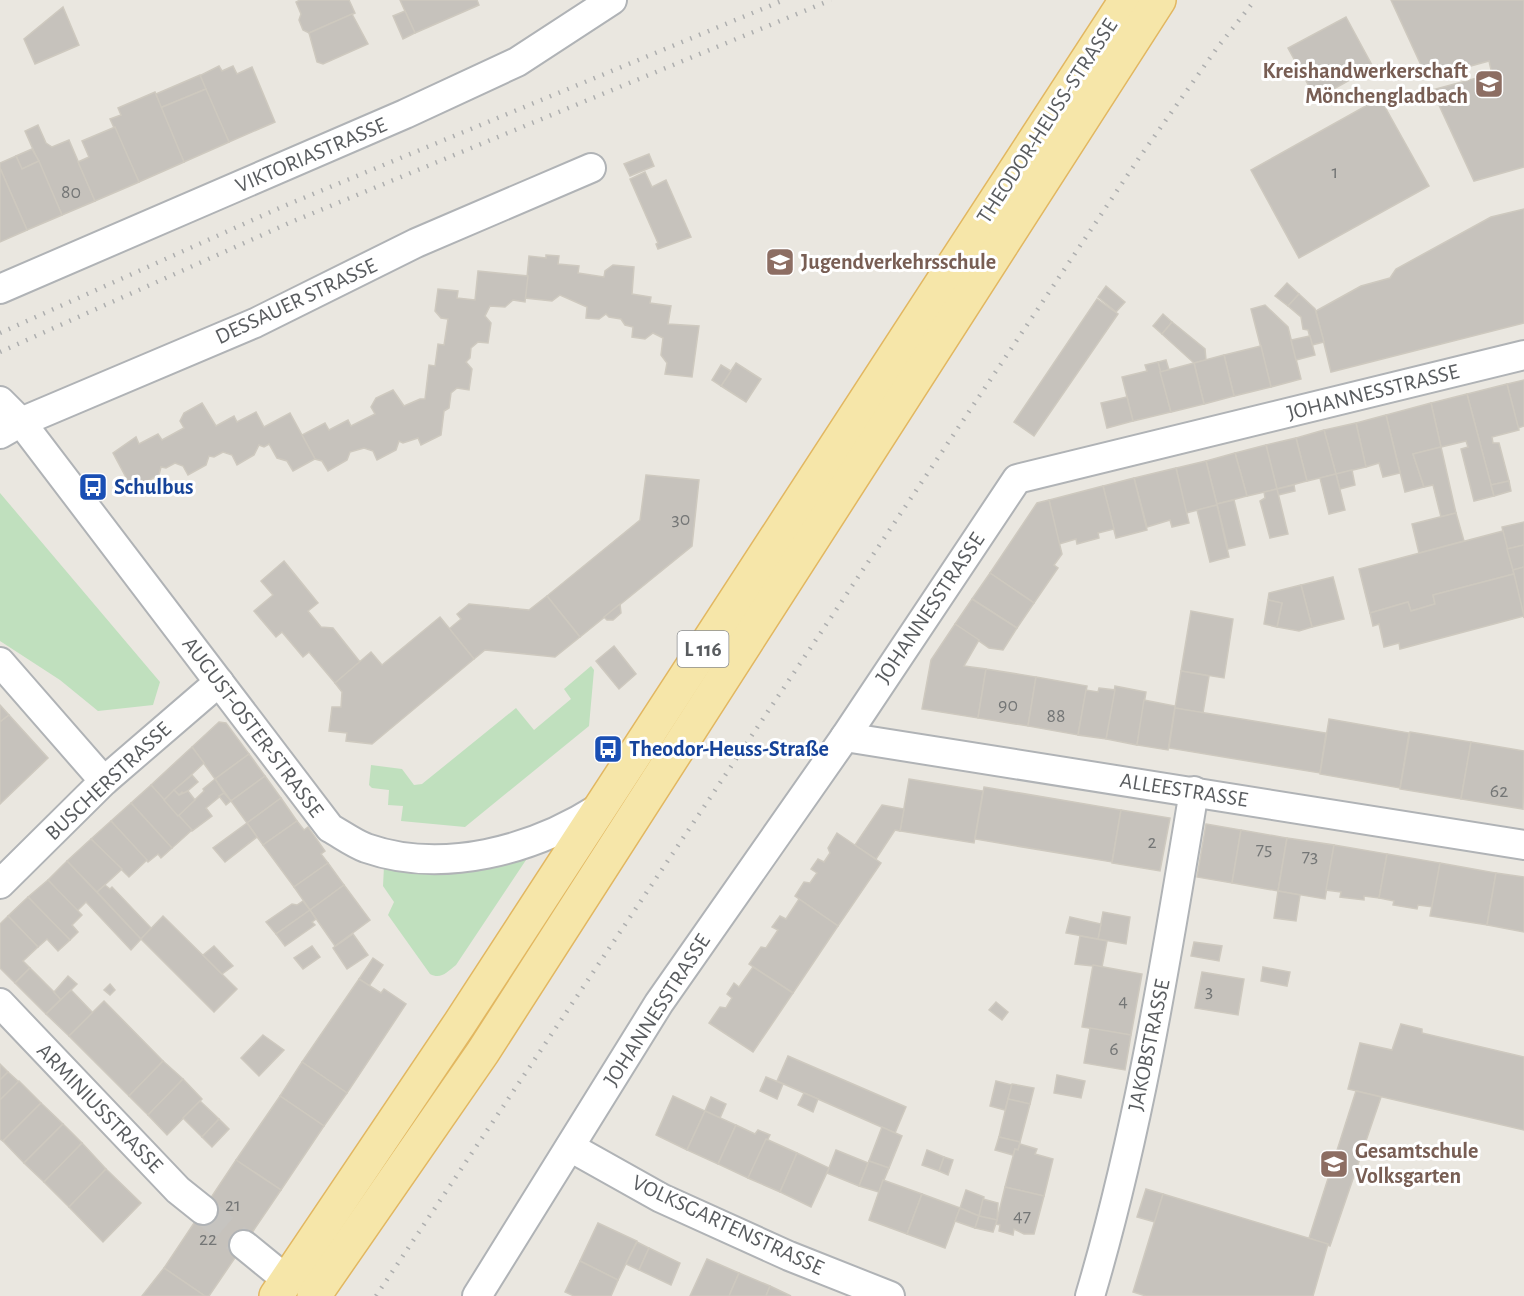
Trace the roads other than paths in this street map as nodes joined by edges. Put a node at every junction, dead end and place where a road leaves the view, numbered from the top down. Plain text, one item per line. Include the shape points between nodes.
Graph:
1 (612, 0) edge
2 (1126, 0) edge
3 (1159, 0) edge
4 (591, 168) dead end
5 (0, 289) edge
6 (1524, 356) edge
7 (0, 401) edge
8 (10, 428) edge
9 (0, 662) edge
10 (219, 682) junction
11 (844, 737) junction
12 (104, 781) junction
13 (1194, 791) junction
14 (599, 808) junction
15 (1524, 845) edge
16 (0, 884) edge
17 (0, 1003) edge
18 (570, 1147) junction
19 (203, 1210) tunnel mouth
20 (244, 1245) tunnel mouth
21 (292, 1291) edge
22 (477, 1296) edge
23 (890, 1296) edge
24 (1090, 1296) edge

1 - 5 street, VIKTORIASTRASSE via 517,62
2 - 14 main road, THEODOR-HEUSS-STRASSE / L 116
3 - 21 main road, THEODOR-HEUSS-STRASSE / L 116 via 483,1052
4 - 8 street, DESSAUER STRASSE via 416,243 255,323
6 - 11 street, JOHANNESSTRASSE via 1017,479
7 - 8 street, AUGUST-OSTER-STRASSE
8 - 10 street, AUGUST-OSTER-STRASSE
9 - 12 street
10 - 12 street, BUSCHERSTRASSE
10 - 14 street, AUGUST-OSTER-STRASSE via 330,828 364,847 428,858 471,856 530,844 568,828
11 - 13 street, ALLEESTRASSE
11 - 18 street, JOHANNESSTRASSE via 659,1003
12 - 16 street, BUSCHERSTRASSE
13 - 15 street, ALLEESTRASSE
13 - 24 street, JAKOBSTRASSE via 1159,1004
14 - 21 main road, THEODOR-HEUSS-STRASSE / L 116
17 - 19 street, ARMINIUSSTRASSE via 177,1190
18 - 22 street, JOHANNESSTRASSE
18 - 23 street, VOLKSGARTENSTRASSE via 661,1198
20 - 21 street

